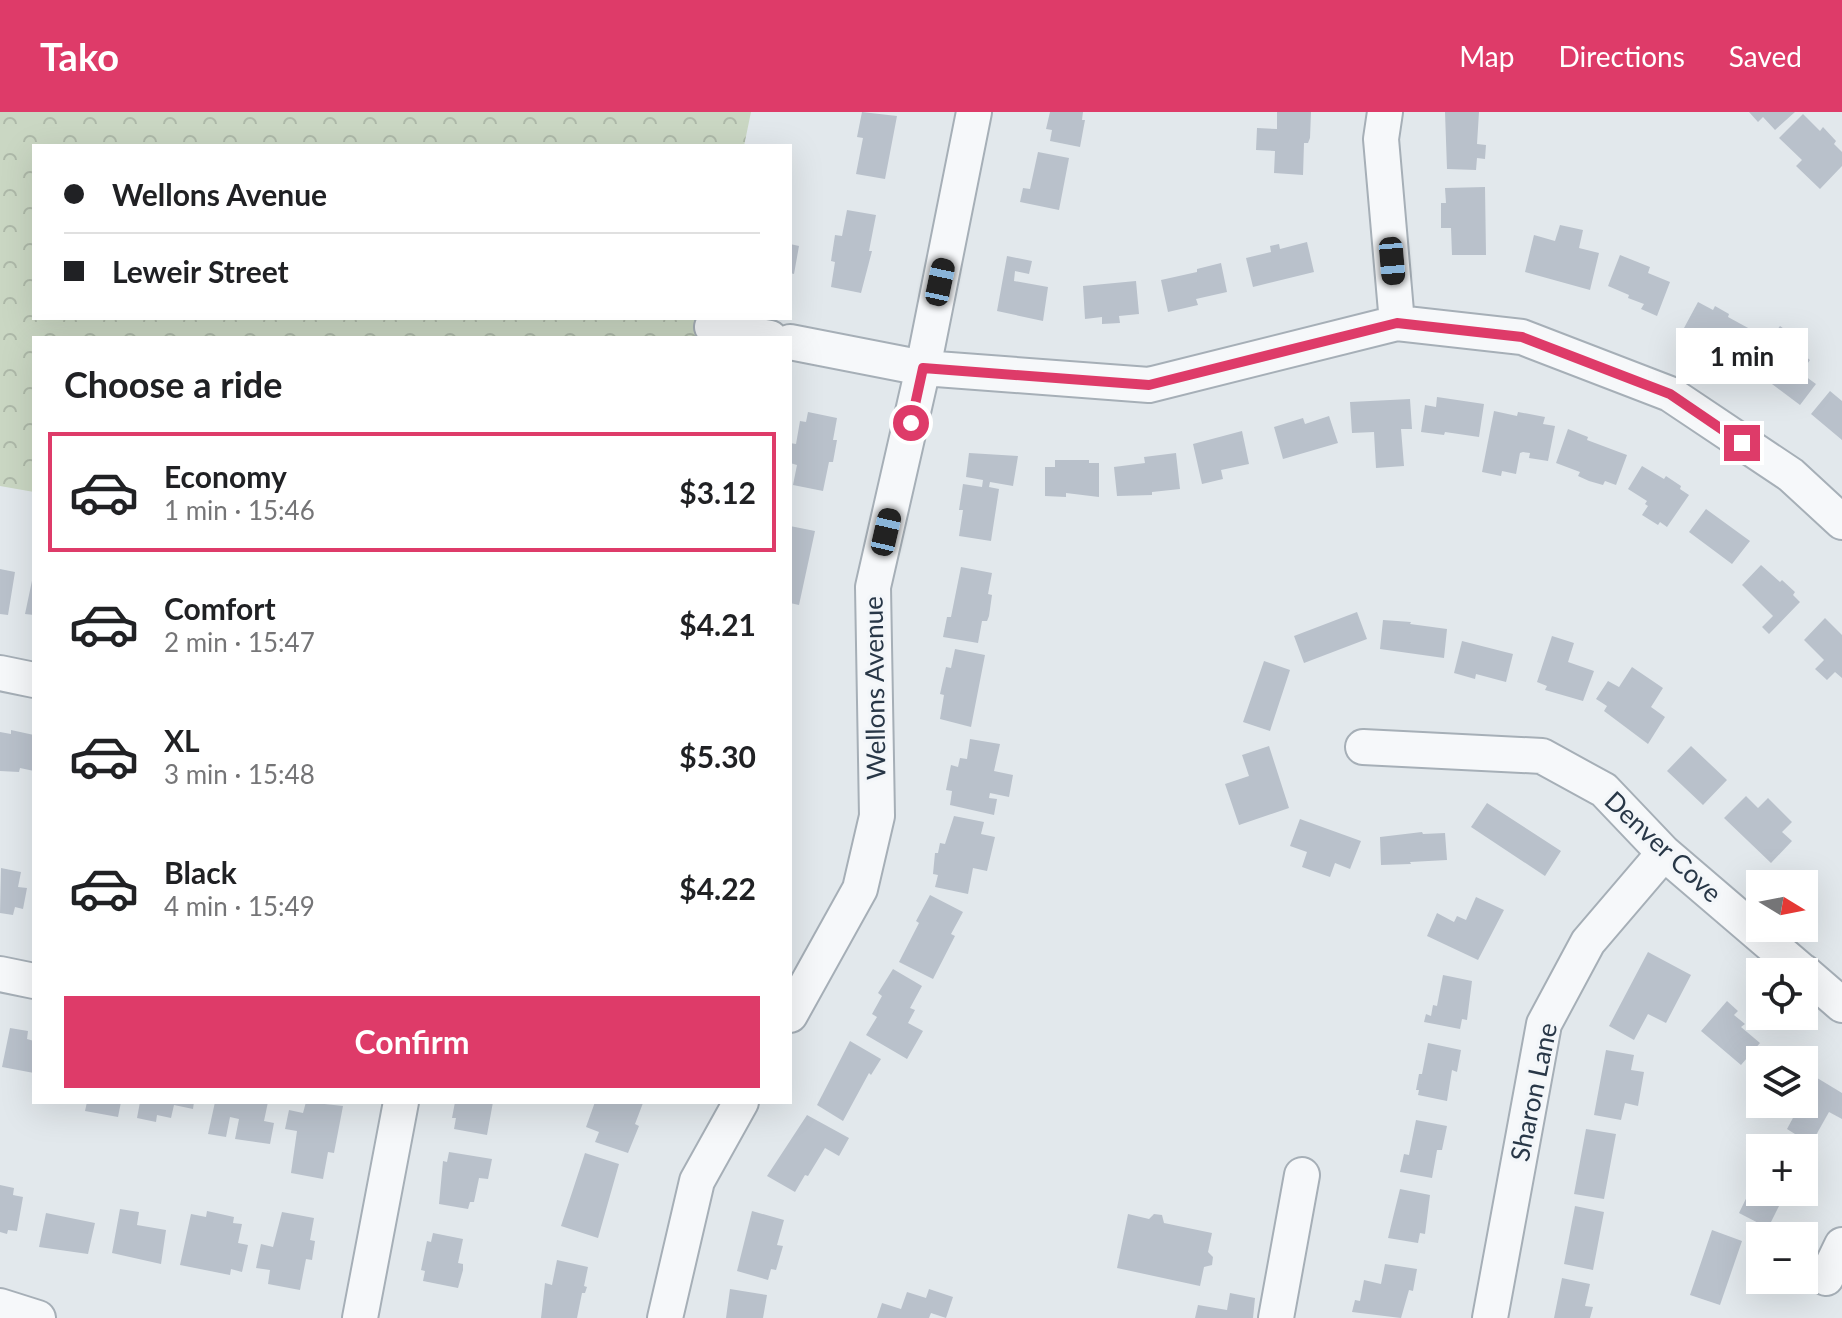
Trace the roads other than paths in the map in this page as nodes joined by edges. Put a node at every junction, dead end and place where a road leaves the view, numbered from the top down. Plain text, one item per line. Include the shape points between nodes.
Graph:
1 (974, 112) edge
2 (1385, 112) edge
3 (1397, 323) junction
4 (712, 327) dead end
5 (759, 336) edge
6 (792, 342) edge
7 (923, 368) junction
8 (1842, 522) edge
9 (0, 673) edge
10 (32, 680) edge
11 (1363, 747) dead end
12 (1664, 853) junction
13 (1788, 958) edge
14 (0, 974) edge
15 (32, 981) edge
16 (1818, 984) edge
17 (1842, 1005) edge
18 (792, 1011) edge
19 (401, 1104) edge
20 (740, 1104) edge
21 (1302, 1175) dead end
22 (1842, 1245) edge
23 (1826, 1278) dead end
24 (0, 1306) edge
25 (38, 1318) edge
26 (360, 1318) edge
27 (665, 1318) edge
28 (1276, 1318) edge
29 (1490, 1318) edge

1 - 7 street, Wellons Avenue
2 - 3 street via 1381,139
3 - 7 street via 1149,385
3 - 8 street via 1522,337 1670,394 1791,475
4 - 5 street
6 - 7 street
7 - 18 street, Wellons Avenue via 873,587 877,816 860,889
9 - 10 street
11 - 12 street, Denver Cove via 1542,756 1604,790
12 - 13 street, Denver Cove
12 - 29 street, Sharon Lane via 1588,942 1544,1024
14 - 15 street
16 - 17 street, Denver Cove
19 - 26 street
20 - 27 street via 697,1181
21 - 28 street
22 - 23 street
24 - 25 street

